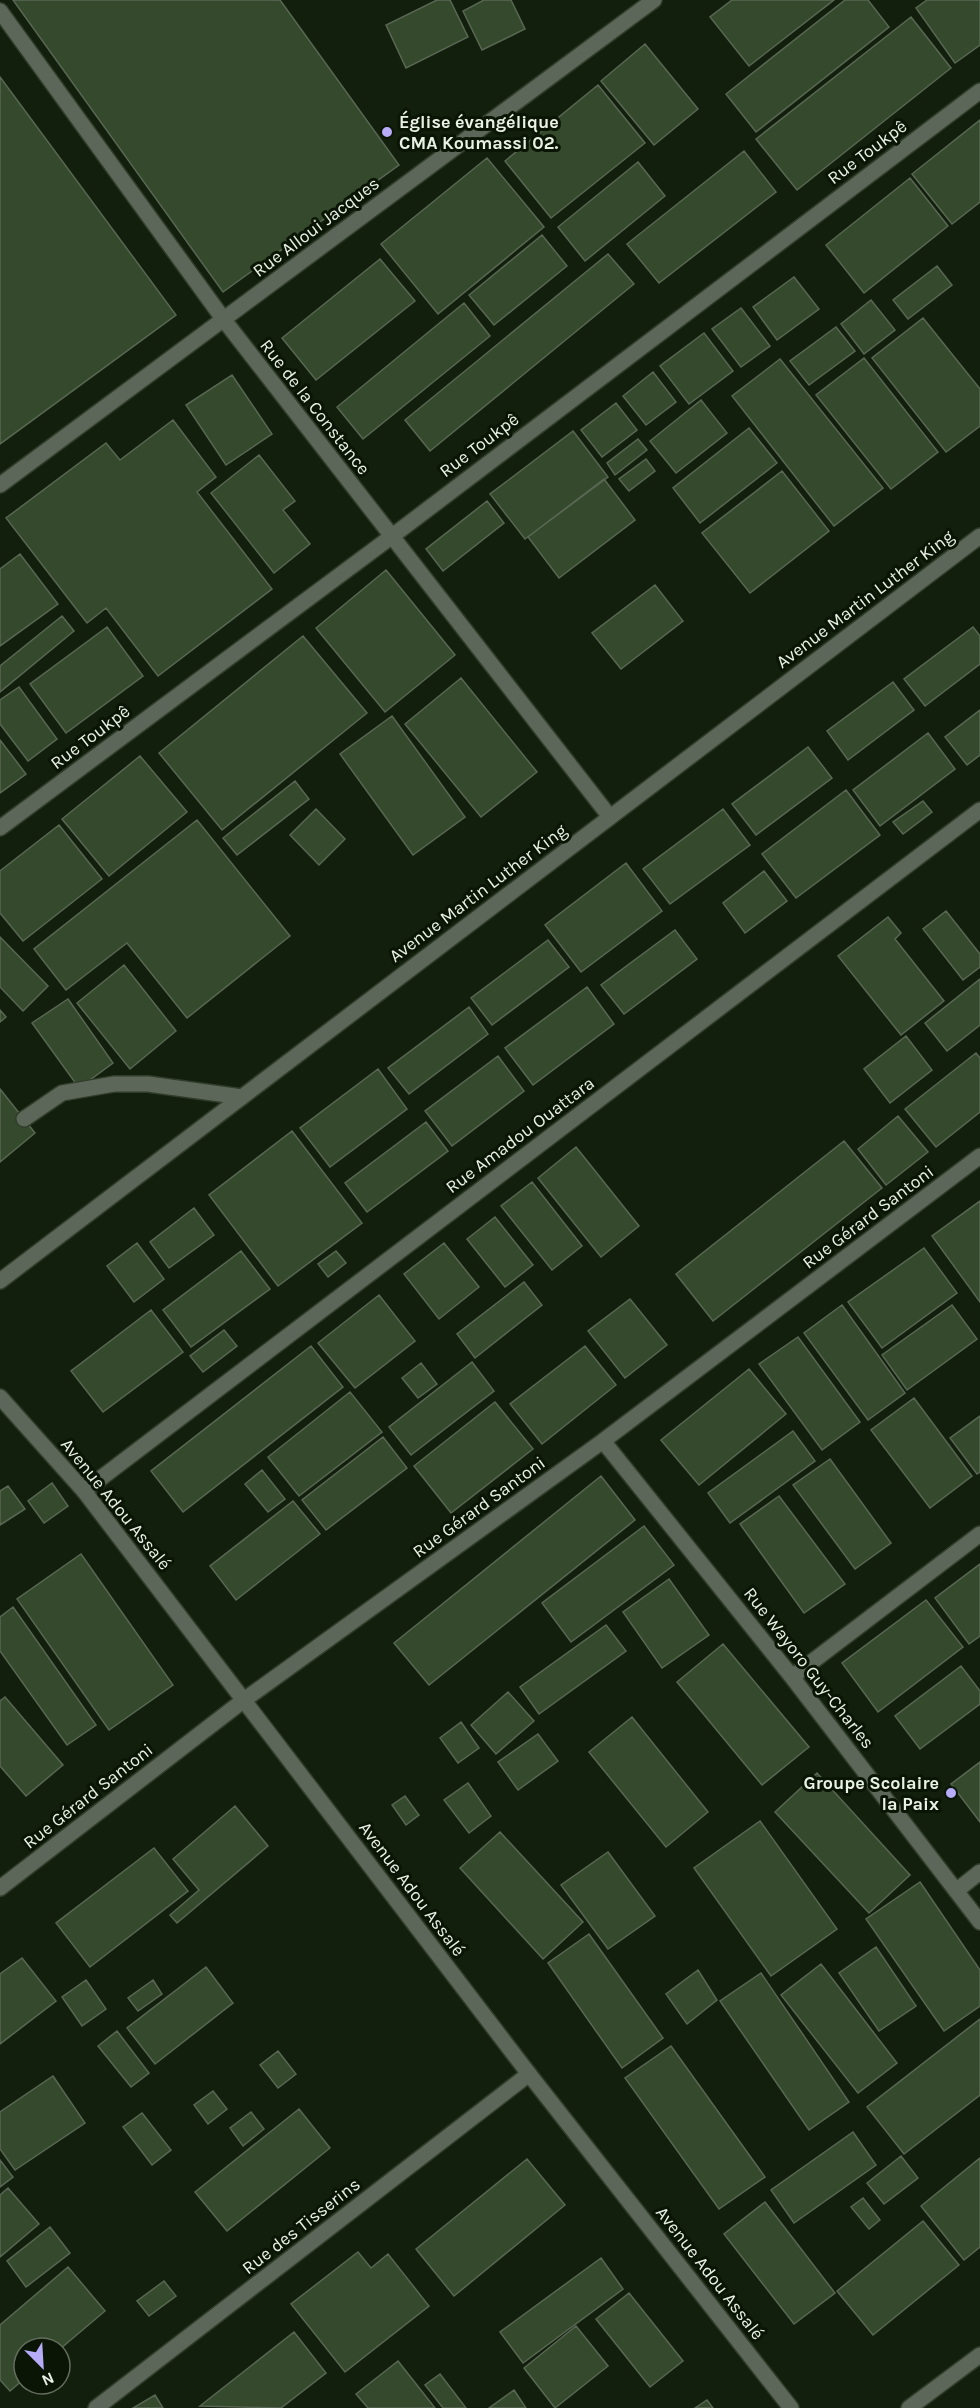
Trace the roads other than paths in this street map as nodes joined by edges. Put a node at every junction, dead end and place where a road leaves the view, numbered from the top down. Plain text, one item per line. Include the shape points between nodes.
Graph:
1 (654, 0) edge
2 (0, 11) edge
3 (980, 91) edge
4 (224, 320) junction
5 (0, 485) edge
6 (391, 537) junction
7 (980, 537) edge
8 (980, 810) edge
9 (610, 817) junction
10 (0, 828) edge
11 (242, 1097) junction
12 (24, 1119) dead end
13 (980, 1156) edge
14 (0, 1281) edge
15 (0, 1397) edge
16 (603, 1442) junction
17 (84, 1491) junction
18 (980, 1534) edge
19 (792, 1677) junction
20 (244, 1700) junction
21 (980, 1872) edge
22 (0, 1888) edge
23 (956, 1891) junction
24 (980, 1922) edge
25 (529, 2074) junction
26 (980, 2355) edge
27 (96, 2408) edge
28 (791, 2408) edge
29 (909, 2408) edge

1 - 4 street, Rue Alloui Jacques
2 - 4 street, Rue de la Constance
3 - 6 street, Rue Toukpê
4 - 5 street, Rue Alloui Jacques
4 - 6 street, Rue de la Constance
6 - 9 street, Rue de la Constance
6 - 10 street, Rue Toukpê
7 - 9 street, Avenue Martin Luther King
8 - 17 street, Rue Amadou Ouattara
9 - 11 street, Avenue Martin Luther King
11 - 12 street via 148,1084 114,1084 62,1093
11 - 14 street, Avenue Martin Luther King
13 - 16 street, Rue Gérard Santoni
15 - 17 street, Avenue Adou Assalé
16 - 19 street, Rue Wayoro Guy-Charles
16 - 20 street, Rue Gérard Santoni
17 - 20 street, Avenue Adou Assalé
18 - 19 street
19 - 23 street, Rue Wayoro Guy-Charles
20 - 22 street, Rue Gérard Santoni
20 - 25 street, Avenue Adou Assalé
21 - 23 street
23 - 24 street, Rue Wayoro Guy-Charles
25 - 27 street, Rue des Tisserins
25 - 28 street, Avenue Adou Assalé
26 - 29 street

